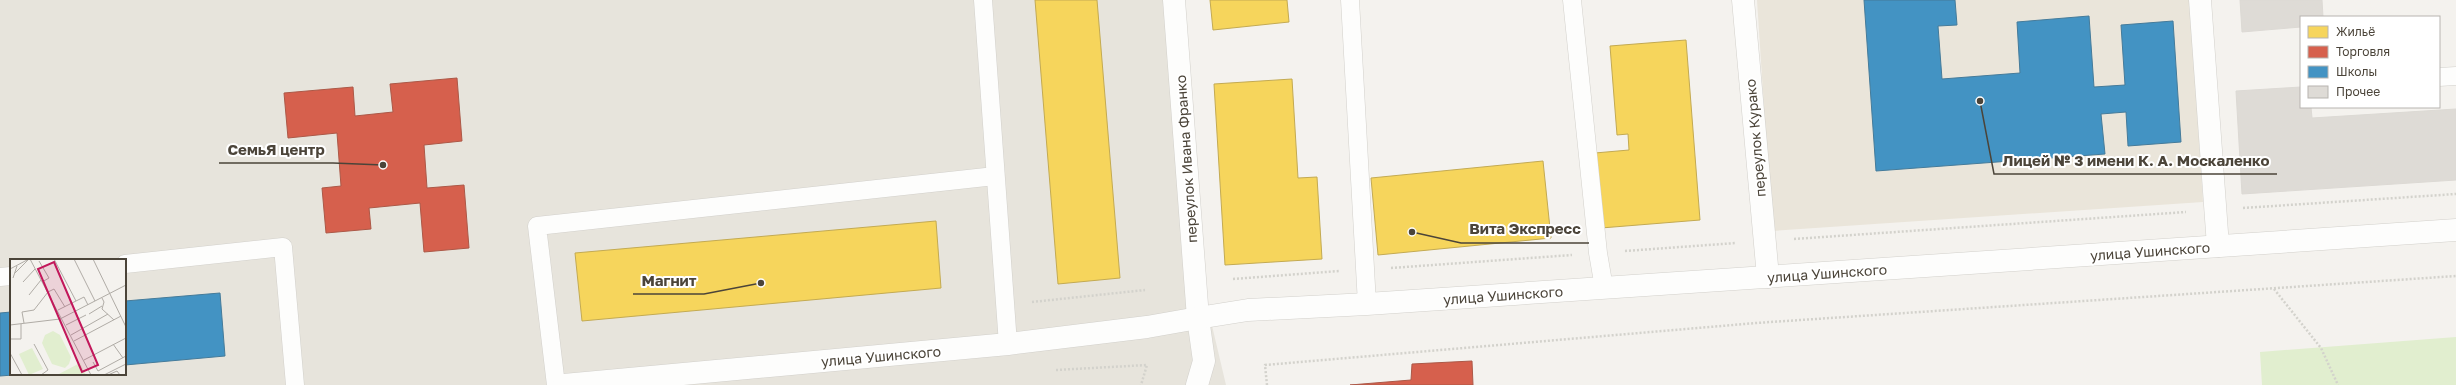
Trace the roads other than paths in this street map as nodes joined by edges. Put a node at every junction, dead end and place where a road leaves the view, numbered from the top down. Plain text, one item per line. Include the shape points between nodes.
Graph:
1 (983, 0) edge
2 (1174, 0) edge
3 (1350, 0) edge
4 (1572, 0) edge
5 (1743, 0) edge
6 (2200, 0) edge
7 (2456, 76) edge
8 (2440, 78) edge
9 (996, 176) junction
10 (2456, 230) edge
11 (2218, 246) junction
12 (126, 264) edge
13 (10, 276) edge
14 (1768, 276) junction
15 (0, 277) edge
16 (1604, 288) junction
17 (1367, 304) junction
18 (1198, 318) junction
19 (1008, 344) junction
20 (295, 385) edge
21 (556, 385) edge
22 (564, 385) edge
23 (1197, 385) edge

1 - 9 lane
2 - 18 street, переулок Ивана Франко
3 - 17 lane
4 - 16 lane via 1598,253
5 - 14 street, переулок Курако
6 - 11 street
7 - 8 lane
9 - 19 lane
9 - 21 lane via 537,226
10 - 11 street, улица Ушинского
11 - 14 street, улица Ушинского
12 - 20 lane via 283,247
13 - 15 lane
14 - 16 street, улица Ушинского
16 - 17 street, улица Ушинского
17 - 18 street, улица Ушинского via 1248,310
18 - 19 street, улица Ушинского via 1147,327
18 - 23 street via 1204,361
19 - 22 street, улица Ушинского

